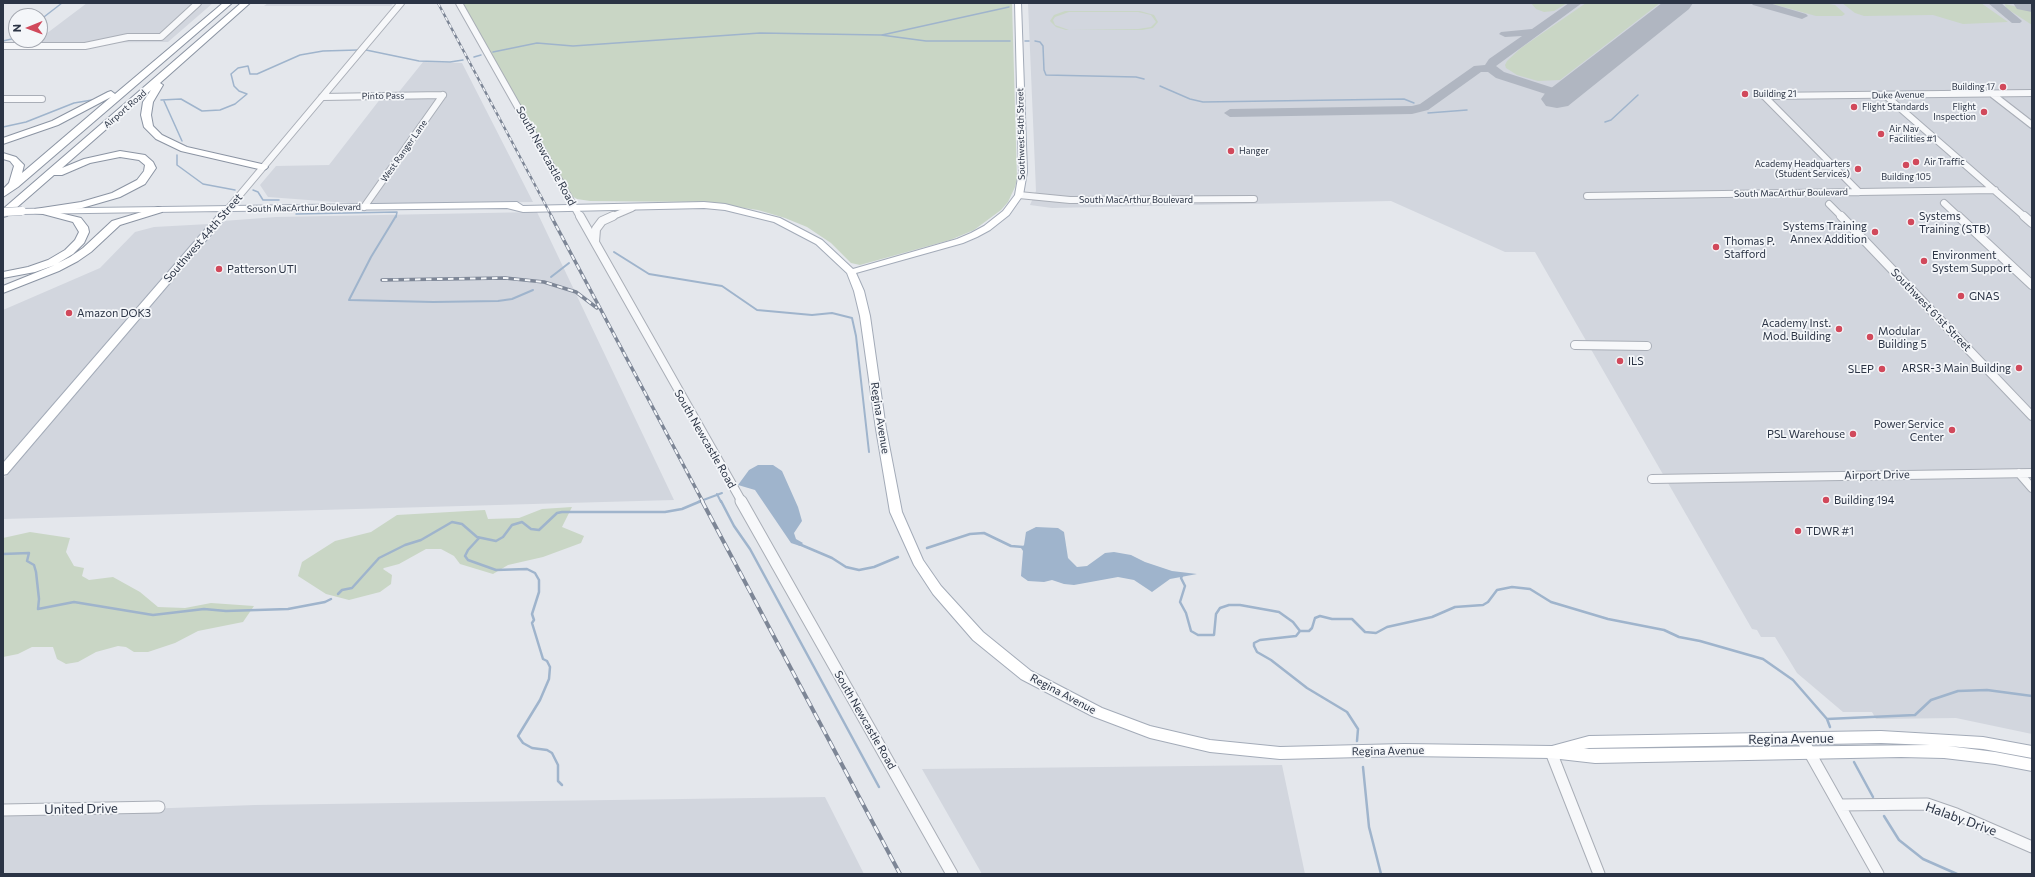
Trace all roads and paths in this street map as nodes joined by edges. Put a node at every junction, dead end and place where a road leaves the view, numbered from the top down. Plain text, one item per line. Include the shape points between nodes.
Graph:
1 (198, 3) edge
2 (228, 3) edge
3 (246, 3) edge
4 (401, 3) edge
5 (459, 3) edge
6 (1018, 3) edge
7 (4, 48) edge
8 (152, 67) junction
9 (170, 69) junction
10 (2032, 93) edge
11 (1992, 94) junction
12 (443, 95) joint
13 (1885, 95) junction
14 (322, 97) junction
15 (3, 99) edge
16 (42, 99) dead end
17 (2032, 125) edge
18 (3, 141) edge
19 (3, 156) edge
20 (263, 167) junction
21 (42, 180) junction
22 (14, 185) junction
23 (1994, 190) junction
24 (1859, 192) junction
25 (3, 194) edge
26 (1019, 195) junction
27 (1587, 196) dead end
28 (1254, 199) dead end
29 (1944, 203) dead end
30 (1829, 204) dead end
31 (676, 205) junction
32 (574, 206) junction
33 (364, 207) junction
34 (632, 208) junction
35 (228, 209) junction
36 (158, 210) junction
37 (38, 211) junction
38 (3, 213) edge
39 (2032, 223) edge
40 (595, 244) junction
41 (850, 272) junction
42 (3, 276) edge
43 (2032, 285) edge
44 (3, 290) edge
45 (1575, 345) dead end
46 (1647, 346) dead end
47 (2032, 416) edge
48 (3, 471) edge
49 (2019, 473) junction
50 (2032, 473) edge
51 (1652, 479) dead end
52 (2032, 488) edge
53 (1802, 739) junction
54 (1551, 752) junction
55 (1810, 752) junction
56 (2032, 752) edge
57 (2032, 765) edge
58 (1839, 805) junction
59 (159, 807) dead end
60 (3, 810) edge
61 (2032, 847) edge
62 (952, 874) edge
63 (1599, 874) edge
64 (1878, 874) edge

1 - 7 street via 161,36 128,37 85,46
2 - 8 highway, Airport Road
3 - 9 highway, Airport Road
4 - 14 street, Southwest 44th Street
5 - 32 street, South Newcastle Road
6 - 26 main road, Southwest 54th Street via 1023,172
8 - 18 highway via 81,111
8 - 22 highway, Airport Road
9 - 20 highway via 146,108 147,121 153,132 165,141 184,149
9 - 21 highway, Airport Road
10 - 11 street, Duke Avenue
11 - 13 street, Duke Avenue
11 - 17 street
12 - 14 street, Pinto Pass
12 - 33 street, West Ranger Lane
13 - 23 street
13 - 24 street, Duke Avenue via 1764,96
14 - 20 street, Southwest 44th Street
15 - 16 street
19 - 22 highway via 14,159 19,165
20 - 35 street, Southwest 44th Street
21 - 37 highway via 81,162 112,155 128,154 142,157 150,164 149,172 141,182 116,196 93,203
21 - 38 highway, Airport Road
22 - 25 highway, Airport Road
23 - 24 street, South MacArthur Boulevard
23 - 39 street
24 - 27 street, South MacArthur Boulevard
26 - 28 street, South MacArthur Boulevard via 1070,200
26 - 41 main road, Southwest 54th Street via 1006,213 974,235
29 - 43 street
30 - 47 street, Southwest 61st Street
31 - 32 main road, South MacArthur Boulevard via 667,203
31 - 34 main road, South MacArthur Boulevard
31 - 41 main road, South MacArthur Boulevard via 725,207 777,220 819,242
32 - 33 main road, South MacArthur Boulevard via 523,210 510,206
32 - 34 main road, South MacArthur Boulevard
32 - 40 street, South Newcastle Road
33 - 35 main road, South MacArthur Boulevard
34 - 40 street via 602,221 596,229
35 - 36 main road, South MacArthur Boulevard
35 - 48 main road, Southwest 44th Street
36 - 37 main road, South MacArthur Boulevard
36 - 44 highway via 116,223 74,259
37 - 38 main road, South MacArthur Boulevard, bridge
37 - 42 highway via 76,220 83,227 83,236 69,252 52,262
40 - 62 street, South Newcastle Road
41 - 54 main road, Regina Avenue via 859,291 865,316 896,512 908,541 918,562 956,613 978,636 1026,675 1097,712 1150,732 1210,746 1254,752 1300,754 1404,750
45 - 46 street
49 - 50 street, Airport Drive
49 - 51 street, Airport Drive
49 - 52 street
53 - 54 main road, Regina Avenue via 1589,742
53 - 55 street
53 - 56 main road, Regina Avenue via 1881,736 1952,740
54 - 55 main road, Regina Avenue via 1595,757
54 - 63 street
55 - 57 main road, Regina Avenue via 1944,752
55 - 58 street
58 - 61 street, Halaby Drive via 1927,804
58 - 64 street
59 - 60 street, United Drive

